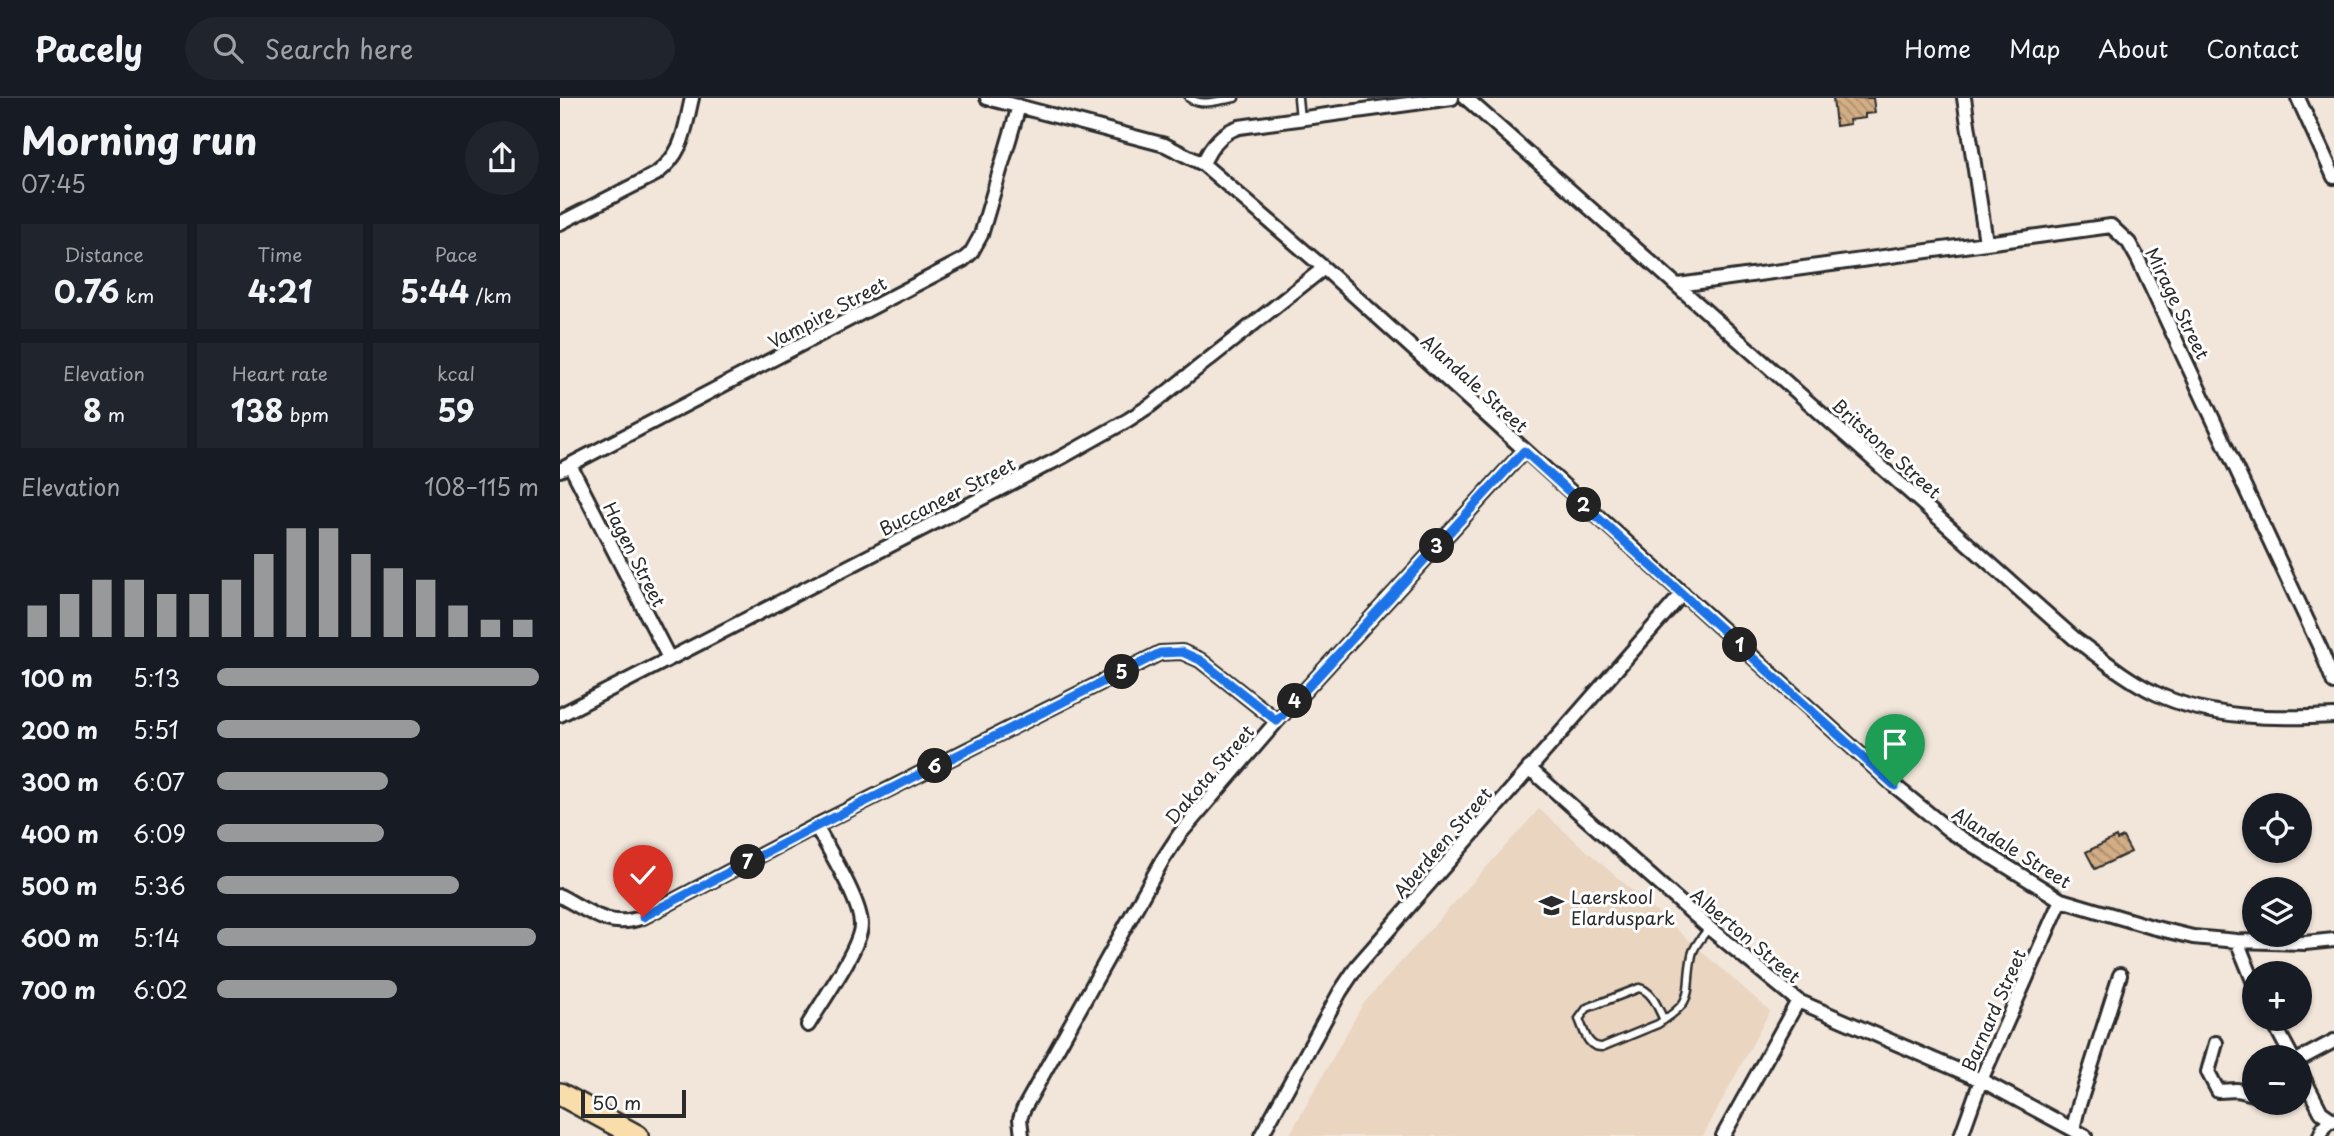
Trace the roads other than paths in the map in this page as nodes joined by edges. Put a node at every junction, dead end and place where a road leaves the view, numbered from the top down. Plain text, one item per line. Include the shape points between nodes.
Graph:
1 (692, 98) edge
2 (987, 98) edge
3 (1189, 98) edge
4 (1235, 98) edge
5 (1298, 98) edge
6 (1451, 98) edge
7 (1466, 98) edge
8 (1964, 98) edge
9 (2298, 98) edge
10 (1408, 101) edge
11 (1019, 106) junction
12 (1300, 119) junction
13 (1203, 164) junction
14 (2334, 177) edge
15 (560, 223) edge
16 (1986, 242) junction
17 (1324, 268) junction
18 (1678, 285) junction
19 (1524, 451) junction
20 (565, 468) edge
21 (1683, 593) junction
22 (669, 658) junction
23 (2334, 683) edge
24 (560, 715) edge
25 (2334, 716) edge
26 (1277, 721) junction
27 (1529, 768) junction
28 (817, 826) junction
29 (560, 896) edge
30 (2061, 900) junction
31 (1709, 928) junction
32 (2334, 940) edge
33 (2237, 941) junction
34 (2245, 961) edge
35 (2120, 975) dead end
36 (1798, 1001) junction
37 (1664, 1020) junction
38 (808, 1025) dead end
39 (2334, 1041) edge
40 (2217, 1043) dead end
41 (2312, 1053) edge
42 (1981, 1080) junction
43 (2242, 1091) edge
44 (560, 1094) edge
45 (2312, 1097) edge
46 (2332, 1120) edge
47 (2073, 1129) junction
48 (637, 1136) edge
49 (1022, 1136) edge
50 (1261, 1136) edge
51 (1723, 1136) edge
52 (1961, 1136) edge
53 (2085, 1136) edge
54 (2320, 1136) edge

1 - 15 street via 681,143 668,165
2 - 11 street, Alandale Street
3 - 4 lane via 1204,103
5 - 12 lane
6 - 10 street
7 - 18 street, Britstone Street
8 - 16 street
9 - 14 street
10 - 12 street
11 - 13 street, Alandale Street via 1165,145
11 - 20 street, Vampire Street via 981,235 963,260
12 - 13 street via 1230,130 1210,148
13 - 17 street, Alandale Street
16 - 18 street, Mirage Street
16 - 23 street, Mirage Street via 2111,226 2129,243
17 - 19 street, Alandale Street
17 - 22 street, Buccaneer Street via 1128,420
18 - 25 street, Britstone Street via 2075,639 2131,681 2183,704 2211,710 2288,718
19 - 21 street, Alandale Street
19 - 26 street, Dakota Street
20 - 22 street, Hagen Street
21 - 27 street, Aberdeen Street
21 - 30 street, Alandale Street via 1950,831
22 - 24 street, Buccaneer Street
26 - 28 street via 1200,660 1182,652 1160,653
26 - 49 street, Dakota Street via 1170,848 1023,1110
27 - 31 street, Alberton Street
27 - 50 street, Aberdeen Street via 1348,980
28 - 29 street via 633,921 608,921
28 - 38 street via 861,922 857,941
30 - 33 street, Alandale Street via 2193,937
30 - 42 street, Barnard Street
31 - 36 street, Alberton Street
31 - 37 lane via 1692,954 1689,994
32 - 33 street, Alandale Street
33 - 34 street
35 - 47 street
36 - 42 street, Alberton Street
36 - 51 street
37 - 37 lane via 1596,1047 1590,1044 1580,1019 1587,1008 1639,988 1650,994
39 - 41 street
40 - 43 street via 2208,1072 2218,1091
42 - 47 street, Alberton Street
42 - 52 street, Barnard Street
44 - 48 main road
45 - 46 street
46 - 54 street
47 - 53 street, Alberton Street

